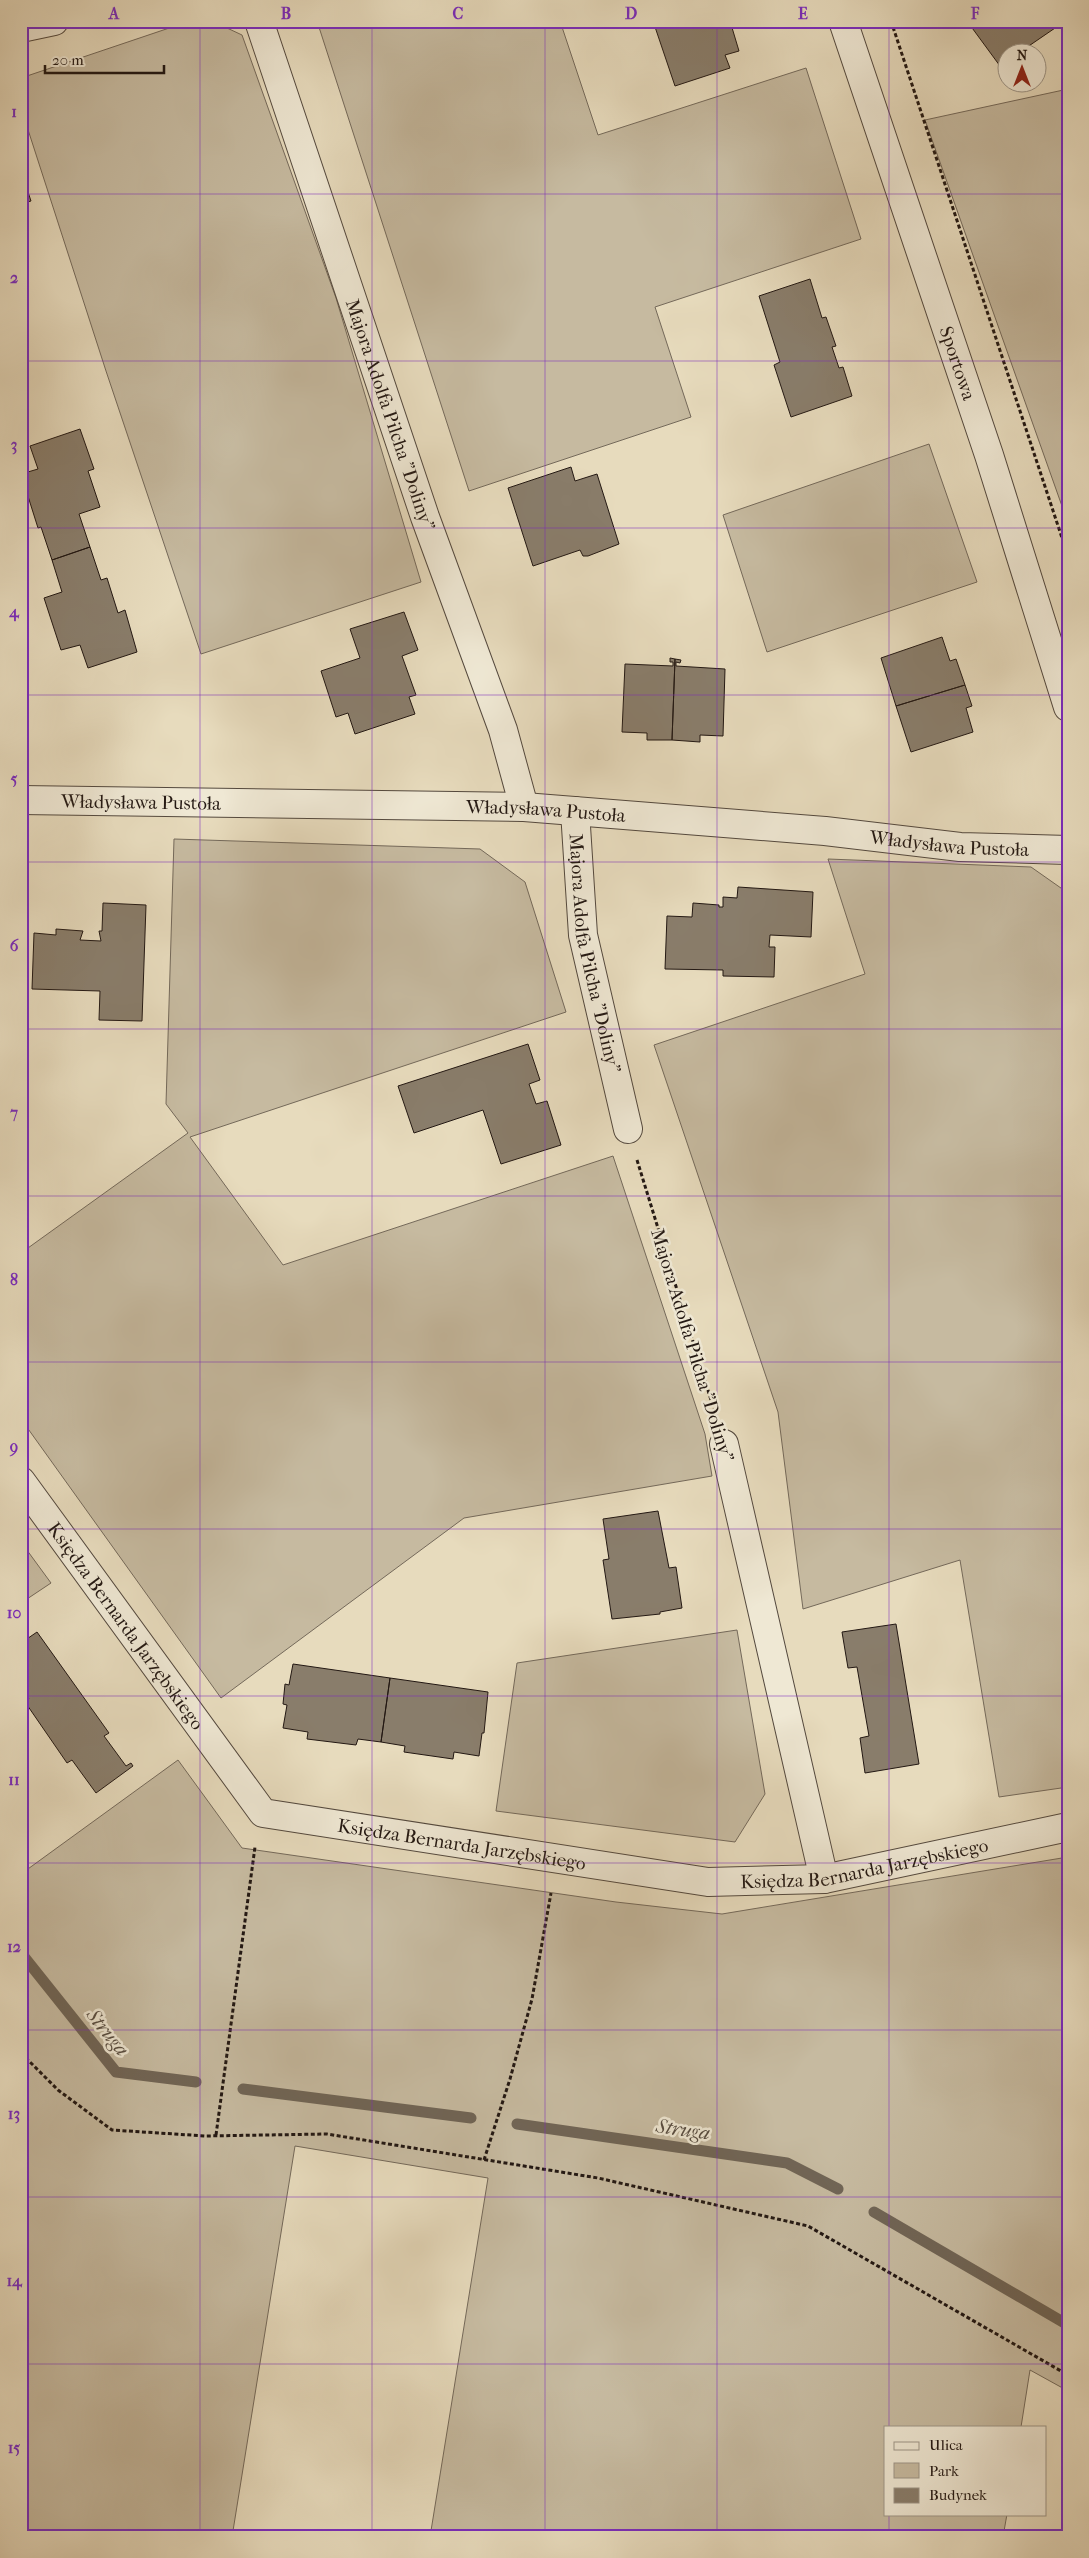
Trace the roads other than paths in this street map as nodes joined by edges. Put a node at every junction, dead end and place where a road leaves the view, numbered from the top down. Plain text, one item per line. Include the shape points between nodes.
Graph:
1 (54, 21) edge
2 (259, 21) edge
3 (843, 21) edge
4 (21, 28) edge
5 (1068, 707) edge
6 (21, 800) edge
7 (524, 807) junction
8 (575, 811) junction
9 (1068, 850) edge
10 (628, 1129) road end
11 (724, 1444) road end
12 (21, 1481) edge
13 (1068, 1827) edge
14 (824, 1879) junction

1 - 4 street
2 - 7 street, Majora Adolfa Pilcha "Doliny" via 422,508 504,730
3 - 5 street, Sportowa via 990,455
6 - 7 street, Władysława Pustoła
7 - 8 street, Władysława Pustoła
8 - 9 street, Władysława Pustoła via 960,847
8 - 10 street, Majora Adolfa Pilcha "Doliny" via 583,934
11 - 14 street, Majora Adolfa Pilcha "Doliny"
12 - 14 street, Księdza Bernarda Jarzębskiego via 263,1813 708,1882
13 - 14 street, Księdza Bernarda Jarzębskiego

